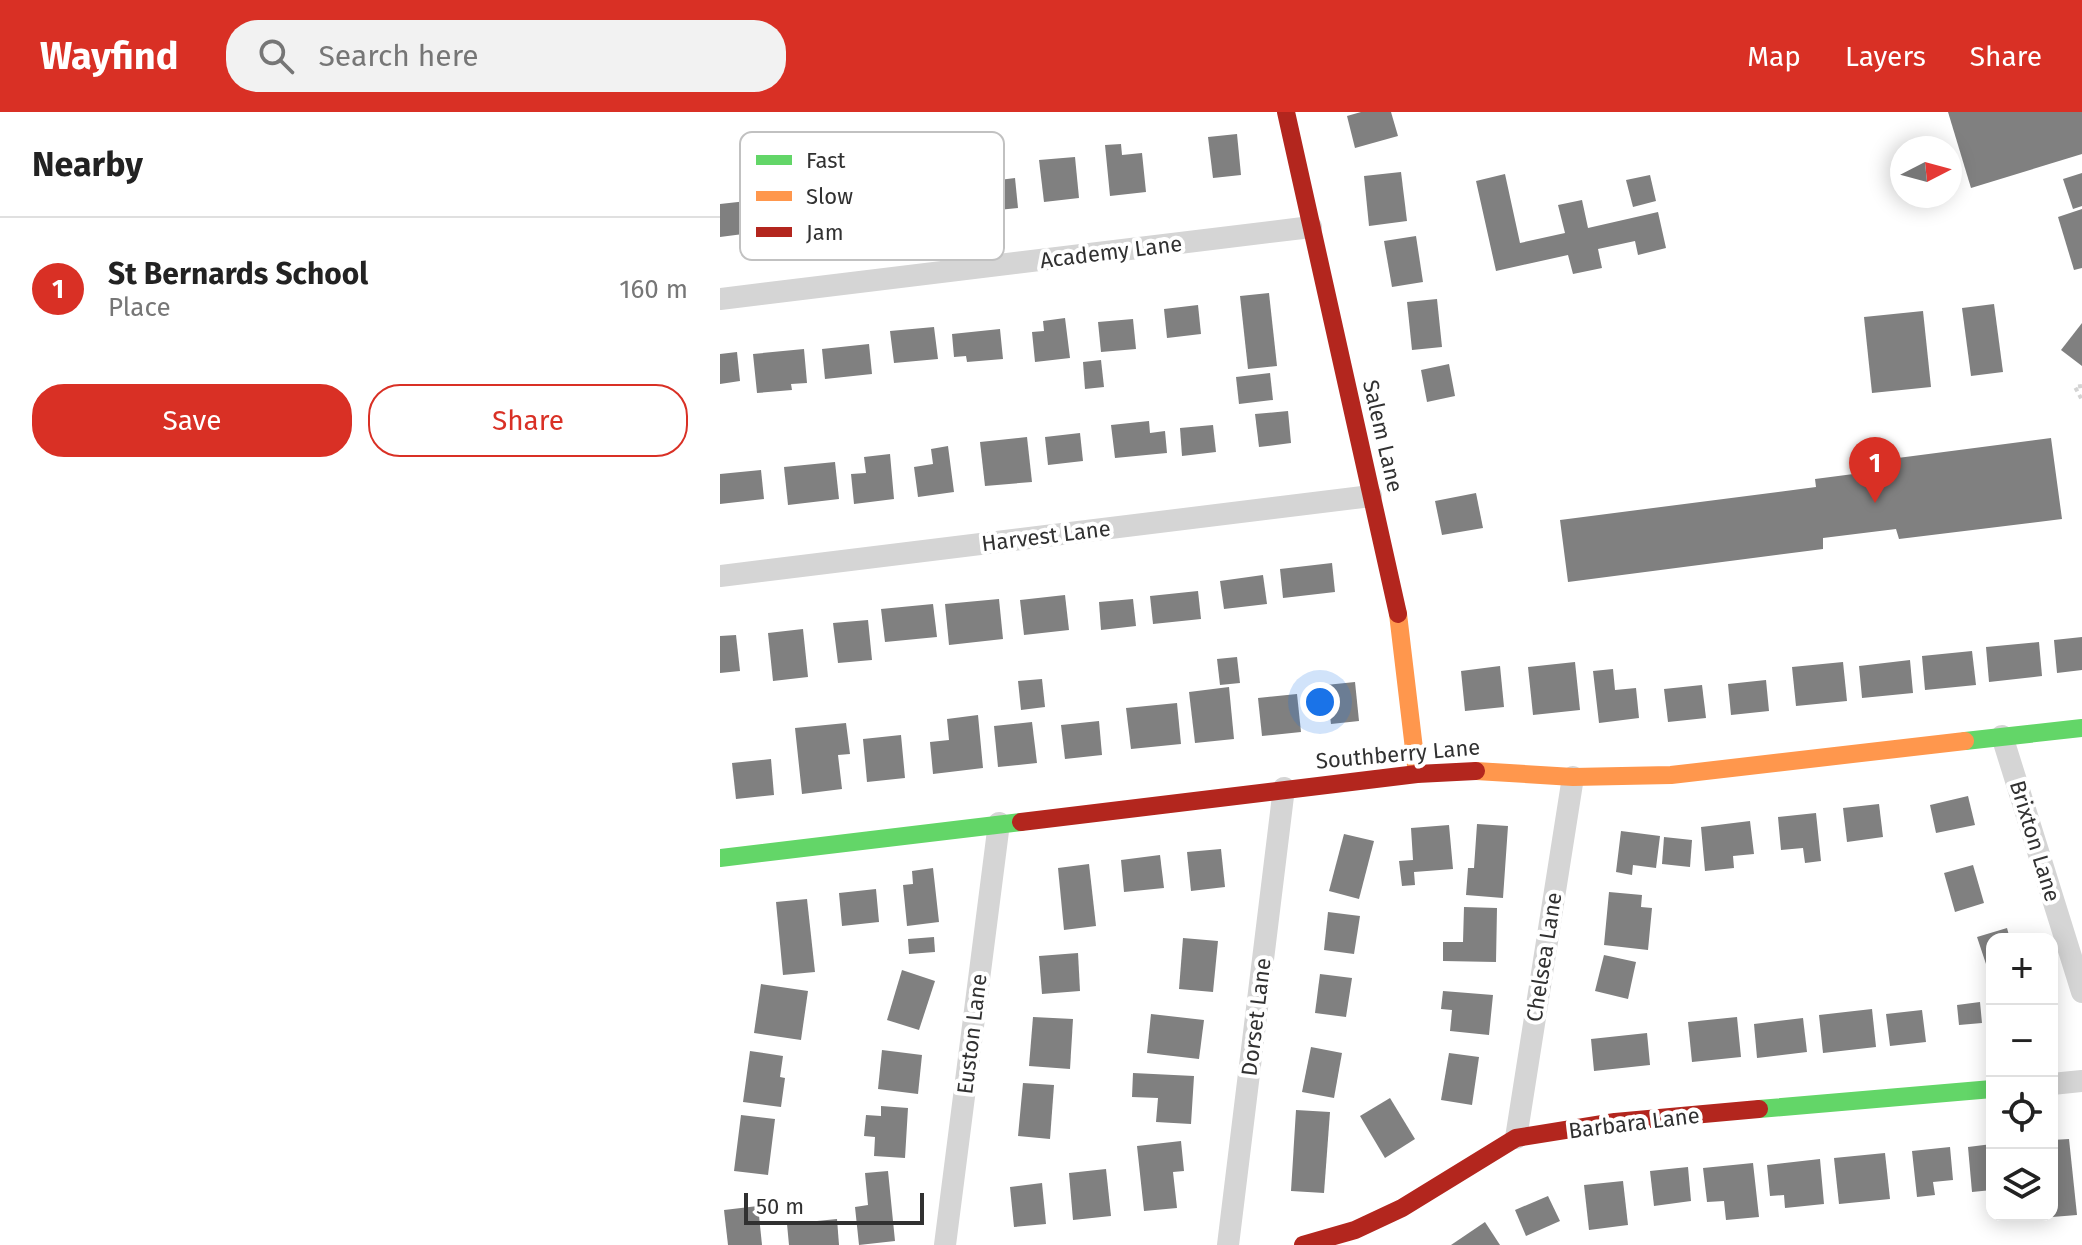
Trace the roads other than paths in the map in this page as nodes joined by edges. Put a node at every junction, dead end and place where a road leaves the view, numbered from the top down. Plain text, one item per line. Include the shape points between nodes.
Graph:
1 (1286, 112) edge
2 (1311, 227) junction
3 (720, 299) edge
4 (1371, 496) junction
5 (720, 576) edge
6 (2082, 728) edge
7 (2002, 736) junction
8 (1417, 774) junction
9 (1573, 777) junction
10 (1284, 788) junction
11 (999, 823) junction
12 (720, 858) edge
13 (2082, 992) edge
14 (2082, 1081) edge
15 (2058, 1083) edge
16 (1986, 1090) edge
17 (1516, 1138) junction
18 (945, 1245) edge
19 (1228, 1245) edge
20 (1303, 1245) edge

1 - 2 street, Salem Lane
2 - 3 street, Academy Lane
2 - 4 street, Salem Lane
4 - 5 street, Harvest Lane
4 - 8 street, Salem Lane via 1398,610
6 - 7 street, Southberry Lane
7 - 9 street, Southberry Lane via 1671,775
7 - 13 street, Brixton Lane
8 - 9 street, Southberry Lane via 1502,770
8 - 10 street, Southberry Lane
9 - 17 street, Chelsea Lane
10 - 11 street, Southberry Lane
10 - 19 street, Dorset Lane
11 - 12 street, Southberry Lane
11 - 18 street, Euston Lane
14 - 15 street
16 - 17 street, Barbara Lane via 1615,1122
17 - 20 street, Barbara Lane via 1402,1208 1355,1230

